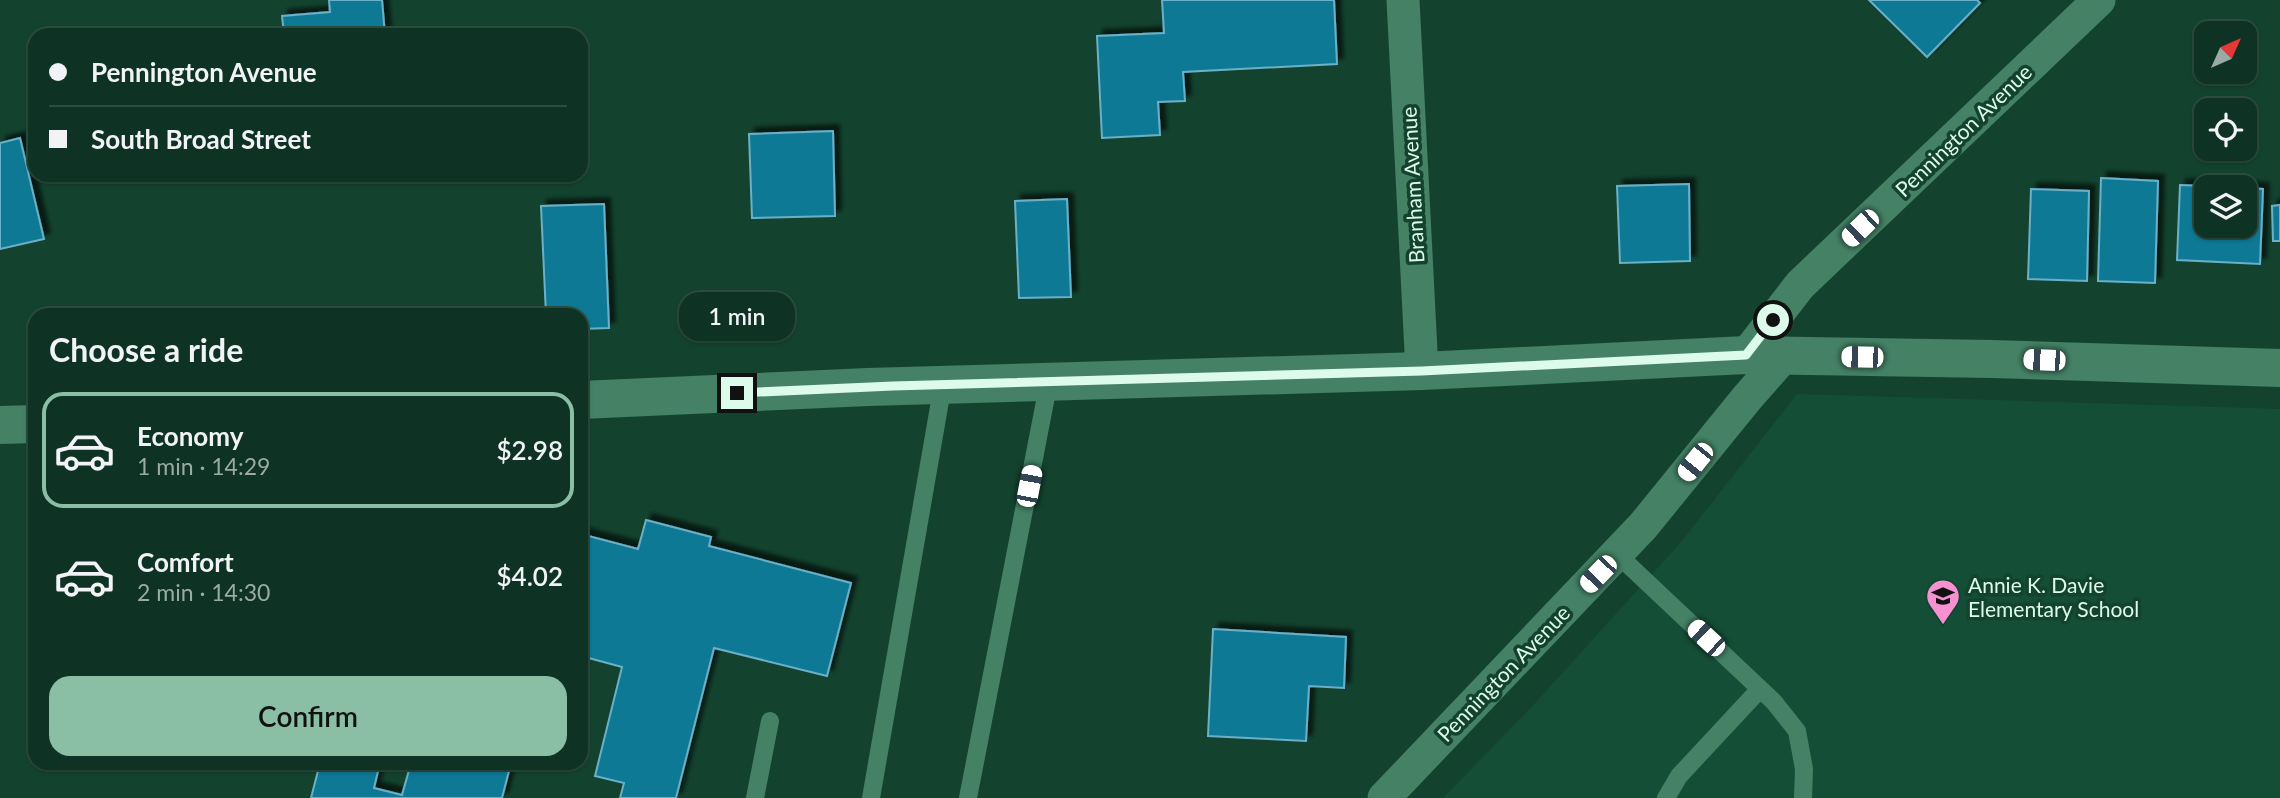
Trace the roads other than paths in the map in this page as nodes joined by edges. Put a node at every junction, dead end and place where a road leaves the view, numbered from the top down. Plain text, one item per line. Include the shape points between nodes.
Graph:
1 (1403, 0) edge
2 (2099, 0) edge
3 (1746, 355) junction
4 (1784, 356) junction
5 (2280, 368) edge
6 (1422, 371) junction
7 (1049, 382) junction
8 (943, 384) junction
9 (588, 400) edge
10 (28, 424) edge
11 (0, 425) edge
12 (1617, 554) junction
13 (1760, 689) junction
14 (770, 722) dead end
15 (755, 798) edge
16 (871, 798) edge
17 (968, 798) edge
18 (1384, 798) edge
19 (1667, 798) edge
20 (1803, 798) edge

1 - 6 street, Branham Avenue
2 - 3 street, Pennington Avenue via 1800,285
3 - 4 main road
3 - 6 main road
4 - 5 main road
4 - 12 street, Pennington Avenue
6 - 7 main road
7 - 8 main road
7 - 17 lane
8 - 9 main road
8 - 16 lane
10 - 11 main road
12 - 13 lane
12 - 18 street, Pennington Avenue
13 - 19 lane via 1679,776
13 - 20 lane via 1797,731 1804,769
14 - 15 lane

